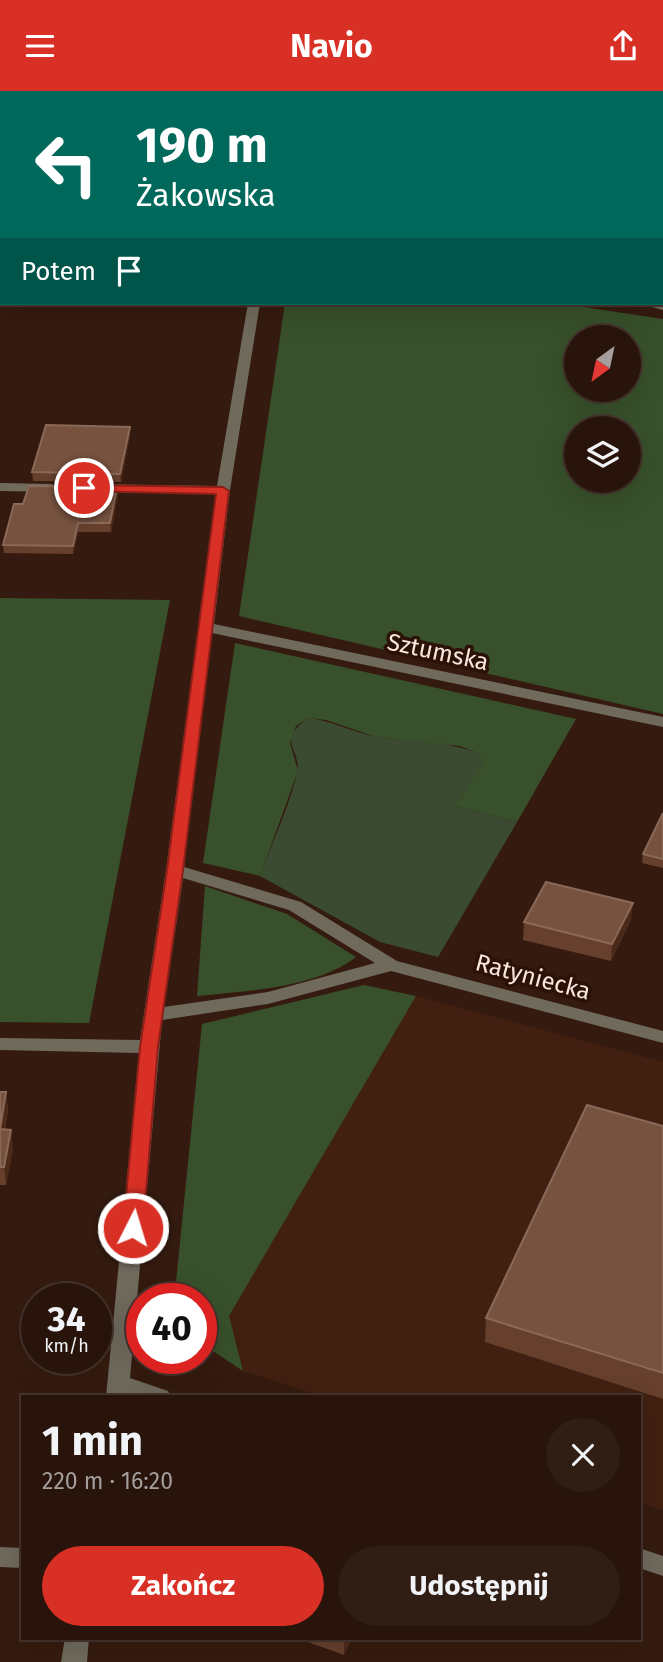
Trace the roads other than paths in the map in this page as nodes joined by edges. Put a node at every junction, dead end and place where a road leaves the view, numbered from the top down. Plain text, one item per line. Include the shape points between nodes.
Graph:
1 (254, 305) edge
2 (0, 487) edge
3 (223, 491) junction
4 (204, 627) junction
5 (663, 722) edge
6 (175, 870) junction
7 (391, 965) junction
8 (153, 1015) junction
9 (663, 1037) edge
10 (0, 1044) edge
11 (149, 1047) junction
12 (118, 1390) edge
13 (148, 1395) edge
14 (0, 1557) edge
15 (21, 1557) edge
16 (641, 1559) edge
17 (663, 1566) edge
18 (77, 1640) edge
19 (74, 1662) edge

1 - 3 street
2 - 3 street
3 - 4 street
4 - 5 street, Sztumska
4 - 6 street
6 - 7 street, Ratyniecka via 295,906
6 - 8 street
7 - 8 street, Ratyniecka via 268,998
7 - 9 street, Ratyniecka
8 - 11 street
10 - 11 street
11 - 12 street
12 - 13 street
14 - 15 street
16 - 17 street
18 - 19 street

